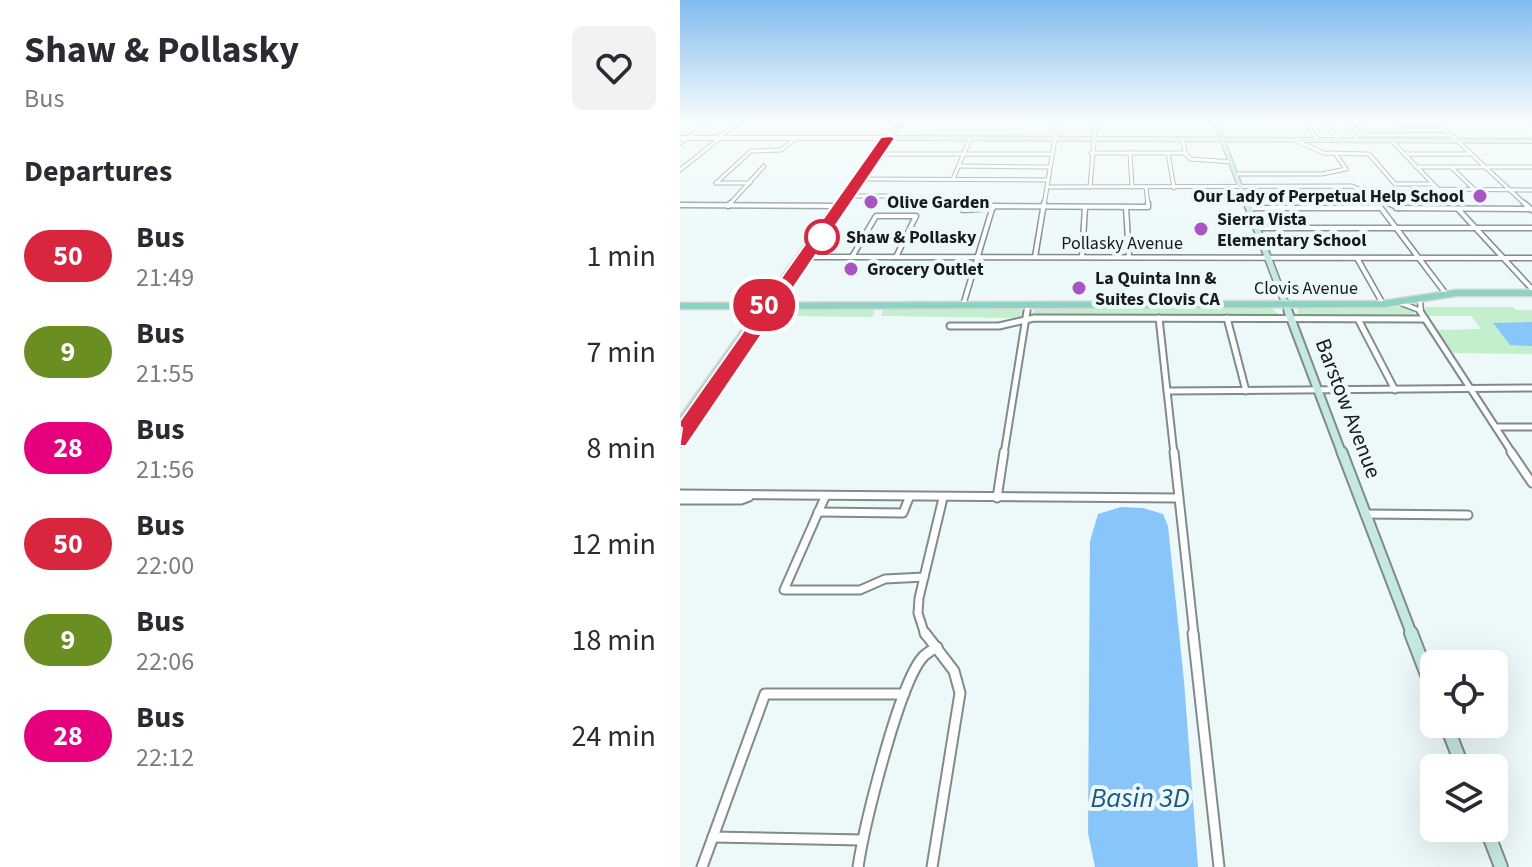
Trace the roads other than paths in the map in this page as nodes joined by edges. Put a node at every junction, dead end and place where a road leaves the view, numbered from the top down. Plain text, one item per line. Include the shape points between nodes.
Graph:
1 (741, 160) edge
2 (871, 160) edge
3 (874, 160) edge
4 (961, 160) edge
5 (1051, 160) edge
6 (1091, 160) edge
7 (1130, 160) edge
8 (1169, 160) edge
9 (1197, 160) edge
10 (1340, 160) edge
11 (1375, 160) edge
12 (1410, 160) edge
13 (1478, 160) edge
14 (1231, 162) joint
15 (764, 166) dead end
16 (959, 166) junction
17 (1050, 167) junction
18 (1416, 167) junction
19 (1451, 167) junction
20 (1485, 167) junction
21 (1532, 167) edge
22 (1236, 174) junction
23 (859, 178) junction
24 (953, 179) junction
25 (1048, 180) junction
26 (750, 183) junction
27 (1432, 184) junction
28 (1047, 187) junction
29 (1090, 187) junction
30 (1132, 187) junction
31 (1146, 187) junction
32 (1174, 188) junction
33 (1241, 188) junction
34 (1475, 190) junction
35 (1511, 190) junction
36 (1532, 190) edge
37 (851, 196) junction
38 (905, 196) dead end
39 (680, 205) edge
40 (728, 206) junction
41 (840, 206) junction
42 (993, 207) junction
43 (1043, 207) junction
44 (1085, 207) junction
45 (1126, 207) junction
46 (1248, 208) junction
47 (1458, 209) junction
48 (1532, 209) edge
49 (963, 210) dead end
50 (1256, 228) junction
51 (1396, 228) junction
52 (1476, 228) junction
53 (1532, 228) edge
54 (804, 257) junction
55 (852, 257) junction
56 (896, 257) junction
57 (978, 257) junction
58 (1035, 257) junction
59 (1082, 257) junction
60 (1129, 257) junction
61 (1267, 257) junction
62 (1357, 258) junction
63 (1418, 258) junction
64 (1504, 258) junction
65 (1532, 258) edge
66 (1532, 291) edge
67 (1446, 294) junction
68 (1420, 300) junction
69 (964, 302) junction
70 (680, 303) edge
71 (1401, 303) junction
72 (771, 304) junction
73 (1028, 304) junction
74 (1079, 304) junction
75 (1286, 304) junction
76 (1383, 304) junction
77 (912, 306) junction
78 (1419, 310) junction
79 (1159, 318) junction
80 (1227, 318) junction
81 (1026, 319) junction
82 (1291, 319) junction
83 (1358, 319) junction
84 (1425, 319) junction
85 (950, 326) dead end
86 (726, 359) junction
87 (1532, 388) edge
88 (1470, 389) junction
89 (1318, 390) junction
90 (1395, 390) junction
91 (1167, 391) junction
92 (1246, 391) junction
93 (712, 395) junction
94 (680, 424) edge
95 (1496, 427) junction
96 (1532, 427) edge
97 (680, 442) edge
98 (1529, 475) edge
99 (1532, 483) edge
100 (680, 494) edge
101 (749, 497) junction
102 (825, 497) junction
103 (909, 498) junction
104 (943, 498) junction
105 (997, 498) junction
106 (1178, 498) junction
107 (680, 500) edge
108 (818, 512) junction
109 (1365, 514) junction
110 (1468, 515) dead end
111 (924, 577) junction
112 (937, 647) junction
113 (1420, 657) edge
114 (904, 694) junction
115 (713, 837) junction
116 (862, 840) junction
117 (1491, 842) edge
118 (702, 867) edge
119 (858, 867) edge
120 (932, 867) edge
121 (1219, 867) edge
122 (1501, 867) edge

1 - 26 street via 716,183
2 - 23 main road
3 - 23 main road
4 - 16 street
5 - 17 street
6 - 29 street
7 - 30 street
8 - 32 street
9 - 14 street
10 - 22 street via 1346,169 1322,174
11 - 27 street via 1395,184
12 - 18 street
13 - 20 street
14 - 22 main road, Barstow Avenue
15 - 26 street
16 - 17 street
16 - 24 street
17 - 25 street
18 - 19 street
18 - 27 street
19 - 20 street
19 - 34 street
20 - 21 street
20 - 35 street
22 - 33 main road, Barstow Avenue
23 - 24 street
23 - 37 main road
23 - 41 main road
24 - 25 street
25 - 28 street
26 - 40 street
27 - 34 street via 1438,189
28 - 29 street
28 - 43 street
29 - 30 street
30 - 31 street
31 - 32 street
31 - 45 street via 1148,207
32 - 33 street
33 - 46 main road, Barstow Avenue
33 - 47 street via 1352,186 1396,208
34 - 35 street
35 - 36 street
35 - 48 street
37 - 38 street
37 - 41 main road
39 - 40 street
40 - 41 street
41 - 54 main road
41 - 54 main road
42 - 43 street
42 - 49 street
42 - 57 street
43 - 44 street
43 - 58 street
44 - 45 street
44 - 59 street
45 - 60 street
46 - 50 main road, Barstow Avenue
46 - 51 street via 1381,208
47 - 48 street
47 - 52 street
50 - 51 street
50 - 61 main road, Barstow Avenue
51 - 52 street
51 - 63 street
52 - 53 street
52 - 64 street
54 - 55 street, Pollasky Avenue
54 - 72 main road
54 - 72 main road via 796,277
55 - 56 street, Pollasky Avenue
55 - 56 street via 876,216 916,216
56 - 57 street, Pollasky Avenue
57 - 58 street, Pollasky Avenue
57 - 69 street
58 - 59 street, Pollasky Avenue
59 - 60 street, Pollasky Avenue
60 - 61 street, Pollasky Avenue
61 - 62 street, Pollasky Avenue
61 - 75 main road, Barstow Avenue
62 - 63 street, Pollasky Avenue
62 - 76 street
63 - 64 street, Pollasky Avenue
63 - 67 street
64 - 65 street, Pollasky Avenue
64 - 66 street
66 - 67 main road, Clovis Avenue
67 - 68 main road, Clovis Avenue
68 - 71 main road, Clovis Avenue
68 - 78 street
69 - 72 main road, Clovis Avenue
69 - 73 main road, Clovis Avenue
69 - 77 main road
70 - 72 main road, Clovis Avenue
71 - 76 main road, Clovis Avenue
71 - 78 street
72 - 77 main road, Clovis Avenue
72 - 86 main road
72 - 93 main road
73 - 74 main road, Clovis Avenue
73 - 74 main road, Clovis Avenue
73 - 77 main road, Clovis Avenue
73 - 81 street
74 - 75 main road, Clovis Avenue
75 - 76 main road, Clovis Avenue
75 - 82 main road, Barstow Avenue
78 - 84 street
79 - 80 street
79 - 81 street
79 - 91 street
80 - 82 street
80 - 92 street
81 - 85 street via 999,326
81 - 105 street
82 - 83 street
82 - 89 main road, Barstow Avenue
83 - 84 street
83 - 90 street
84 - 88 street
86 - 93 main road
86 - 94 main road
87 - 88 street
88 - 90 street
88 - 95 street
89 - 90 street
89 - 92 street
89 - 109 main road, Barstow Avenue
91 - 92 street
91 - 106 street
93 - 97 main road
95 - 96 street
95 - 98 street
98 - 99 street
100 - 101 street
101 - 102 street
101 - 107 street
102 - 103 street
102 - 108 street
103 - 104 street
103 - 108 street via 903,513
104 - 105 street
104 - 111 street
105 - 106 street
106 - 121 street
108 - 111 street via 784,590 860,590 885,579
109 - 110 street
109 - 113 main road, Barstow Avenue
111 - 112 street via 919,616
112 - 114 street via 922,658
112 - 120 street via 956,671 960,693
114 - 115 street via 765,694
114 - 116 street
115 - 116 street
115 - 118 street
116 - 119 street
117 - 122 main road

